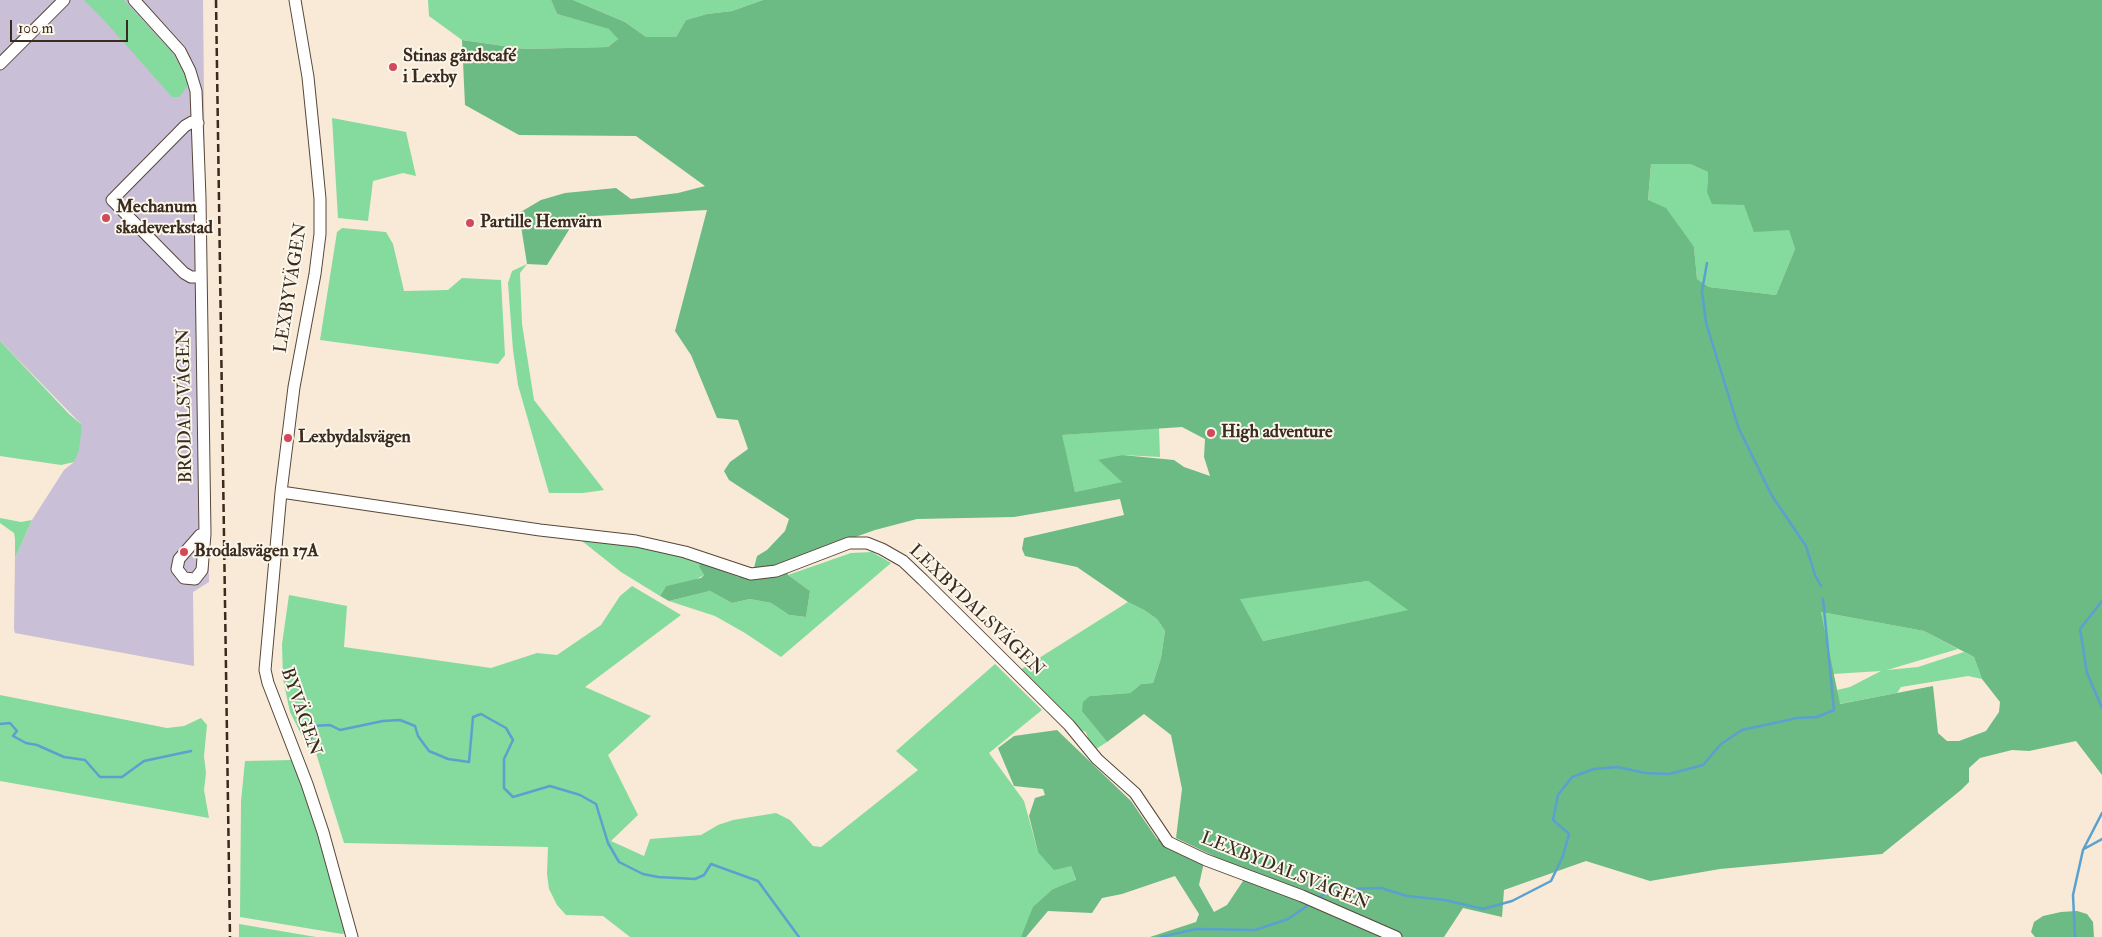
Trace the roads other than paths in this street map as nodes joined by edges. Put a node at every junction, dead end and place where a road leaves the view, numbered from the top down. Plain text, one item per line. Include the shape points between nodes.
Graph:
1 (64, 0) edge
2 (134, 0) edge
3 (295, 0) edge
4 (0, 64) edge
5 (198, 123) junction
6 (201, 277) junction
7 (282, 492) junction
8 (205, 534) dead end
9 (352, 937) edge
10 (1396, 937) edge

1 - 4 street
2 - 5 street, BRODALSVÄGEN via 180,51 196,91
3 - 7 street, LEXBYVÄGEN via 308,77 321,220 315,274 294,387
5 - 6 street, BRODALSVÄGEN
5 - 6 street via 185,126 112,200 184,273
6 - 8 street, BRODALSVÄGEN
7 - 9 street, BYVÄGEN via 265,670 323,832
7 - 10 street, LEXBYDALSVÄGEN via 636,541 671,548 751,574 776,571 849,543 867,543 903,561 1069,725 1097,759 1135,793 1168,842

